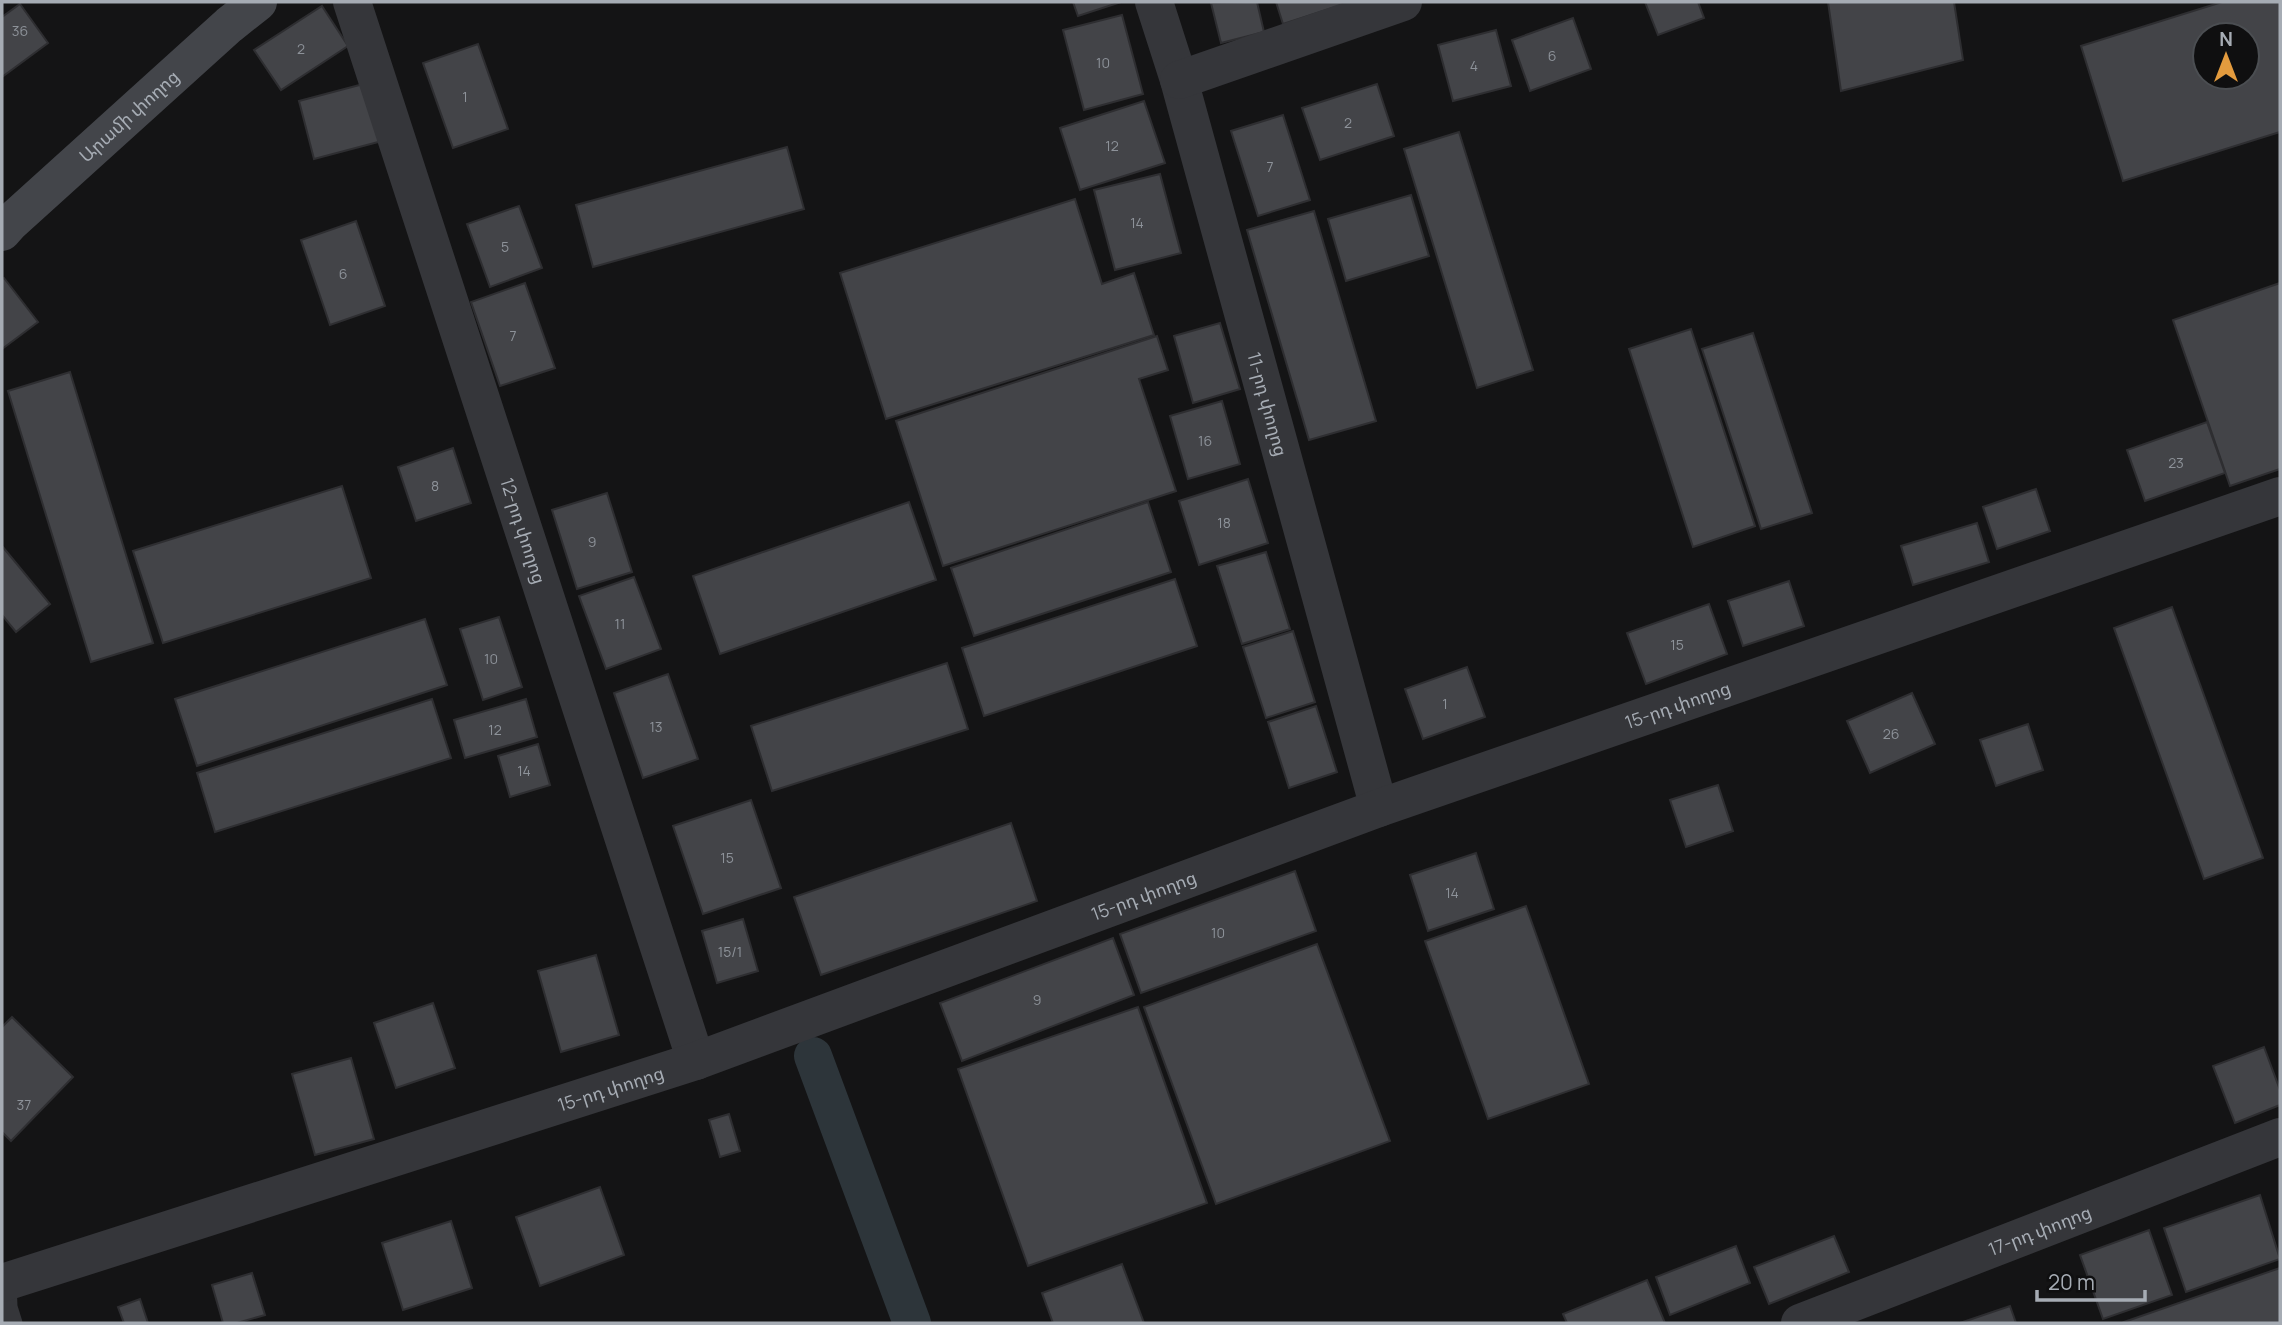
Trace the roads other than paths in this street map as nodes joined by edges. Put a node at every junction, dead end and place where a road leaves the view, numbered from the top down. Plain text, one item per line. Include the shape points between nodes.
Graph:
1 (258, 2) edge
2 (352, 2) edge
3 (1154, 2) edge
4 (1403, 2) edge
5 (1179, 80) junction
6 (2, 232) edge
7 (2280, 496) edge
8 (1379, 808) junction
9 (696, 1061) junction
10 (2280, 1137) edge
11 (4, 1282) edge
12 (13, 1323) edge
13 (1800, 1323) edge

1 - 6 main road, Արամի փողոց
2 - 9 street, 12-րդ փողոց
3 - 5 street, 11-րդ փողոց
4 - 5 street
5 - 8 street, 11-րդ փողոց
7 - 8 street, 15-րդ փողոց
8 - 9 street, 15-րդ փողոց
9 - 11 street, 15-րդ փողոց
10 - 13 street, 17-րդ փողոց
11 - 12 lane

